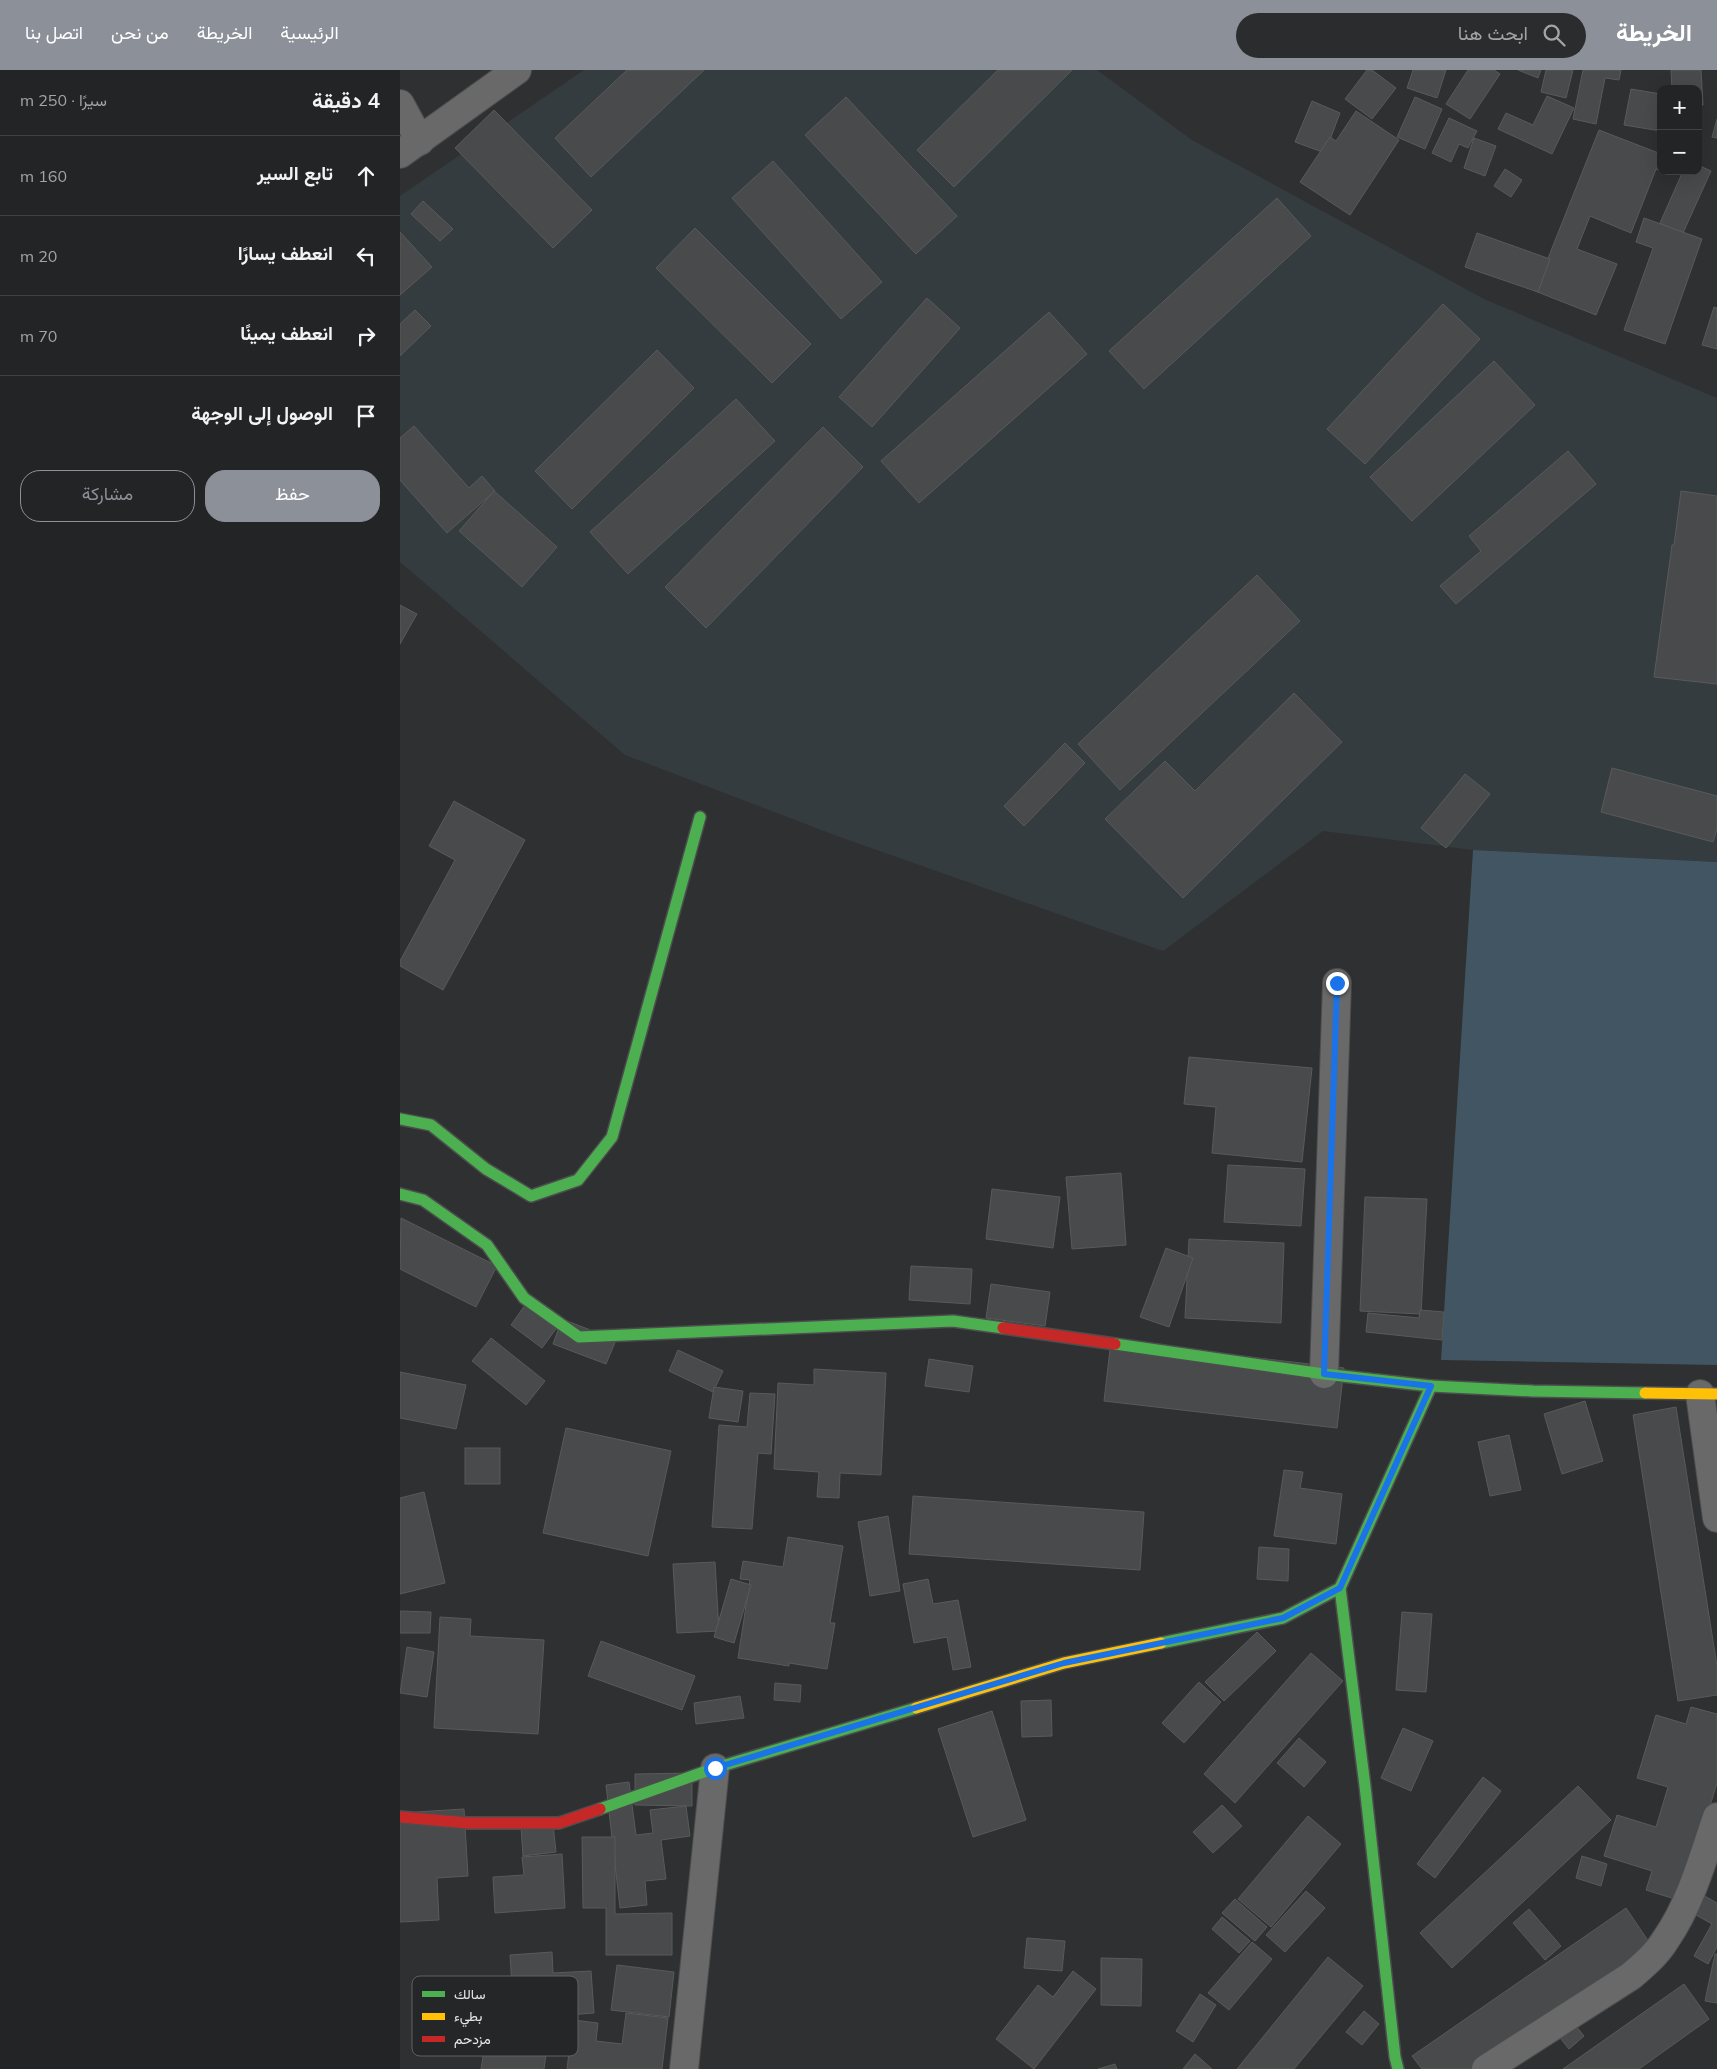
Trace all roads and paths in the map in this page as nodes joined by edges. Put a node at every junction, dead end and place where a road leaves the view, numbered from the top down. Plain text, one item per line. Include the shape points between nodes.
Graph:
1 (517, 70) edge
2 (400, 104) edge
3 (410, 147) edge
4 (700, 817) dead end
5 (1337, 983) dead end
6 (400, 1119) edge
7 (400, 1194) edge
8 (1324, 1374) junction
9 (1431, 1386) junction
10 (1709, 1394) edge
11 (1717, 1518) edge
12 (1340, 1588) junction
13 (715, 1768) junction
14 (400, 1816) edge
15 (1717, 1817) edge
16 (684, 2069) edge
17 (1398, 2069) edge
18 (1486, 2069) edge

1 - 3 street
2 - 3 street
4 - 6 street via 612,1137 578,1180 531,1196 486,1169 431,1125
5 - 8 street
7 - 8 street via 424,1200 487,1245 524,1298 579,1337 953,1321
8 - 9 street
9 - 10 street
9 - 12 street
10 - 11 street
12 - 13 street via 1283,1618 1064,1663
12 - 17 street
13 - 14 street via 559,1823 468,1823
13 - 16 street
15 - 18 street via 1689,1898 1666,1941 1650,1959 1631,1976

